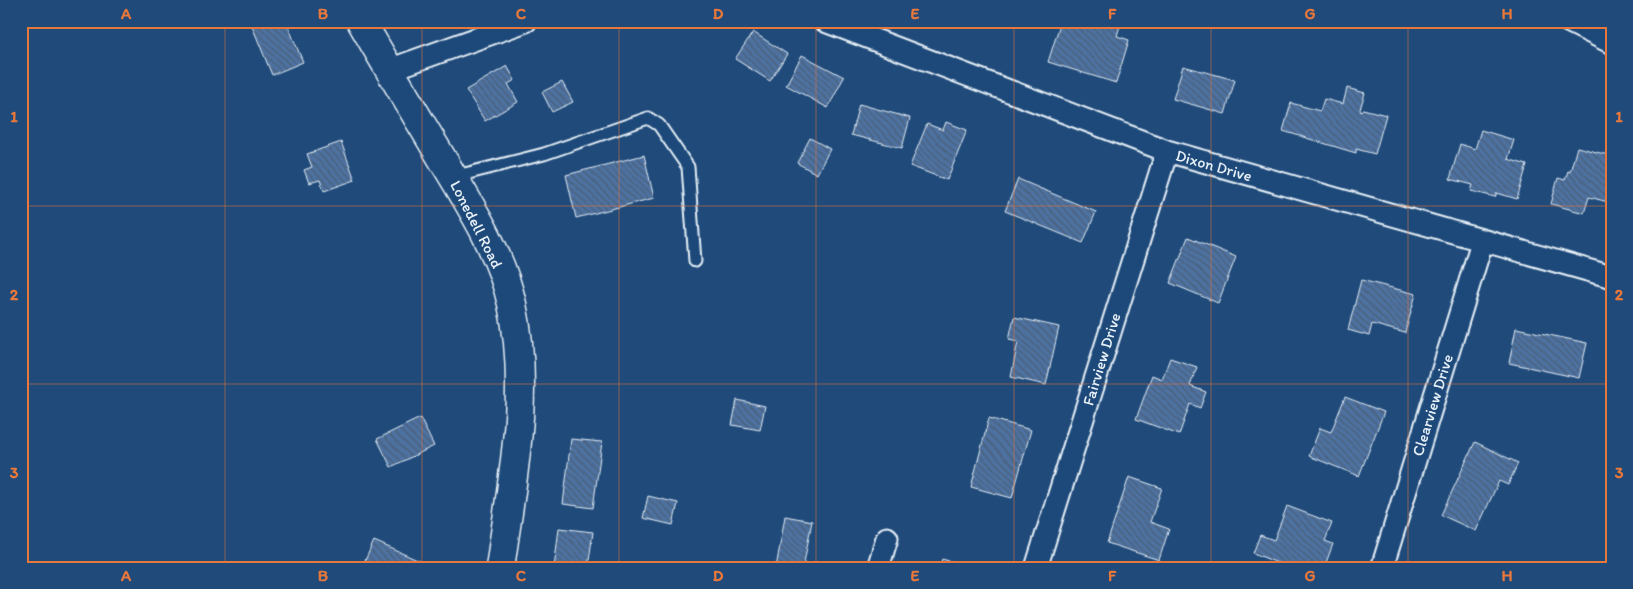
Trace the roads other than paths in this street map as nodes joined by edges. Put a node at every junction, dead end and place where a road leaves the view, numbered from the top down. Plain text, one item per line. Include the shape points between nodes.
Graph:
1 (361, 21) edge
2 (526, 21) edge
3 (825, 21) edge
4 (1568, 21) edge
5 (1612, 42) edge
6 (389, 70) junction
7 (1166, 151) junction
8 (453, 176) junction
9 (1482, 242) junction
10 (695, 261) dead end
11 (1612, 278) edge
12 (887, 538) dead end
13 (500, 568) edge
14 (878, 568) edge
15 (1036, 568) edge
16 (1382, 568) edge

1 - 6 street, Lonedell Road
2 - 6 street
3 - 7 street, Dixon Drive
4 - 5 street
6 - 8 street, Lonedell Road
7 - 9 street, Dixon Drive
7 - 15 street, Fairview Drive
8 - 10 lane via 544,154 648,118 658,125 688,167
8 - 13 street, Lonedell Road via 498,260 512,304 518,342 519,413
9 - 11 street, Dixon Drive
9 - 16 street, Clearview Drive
12 - 14 street

